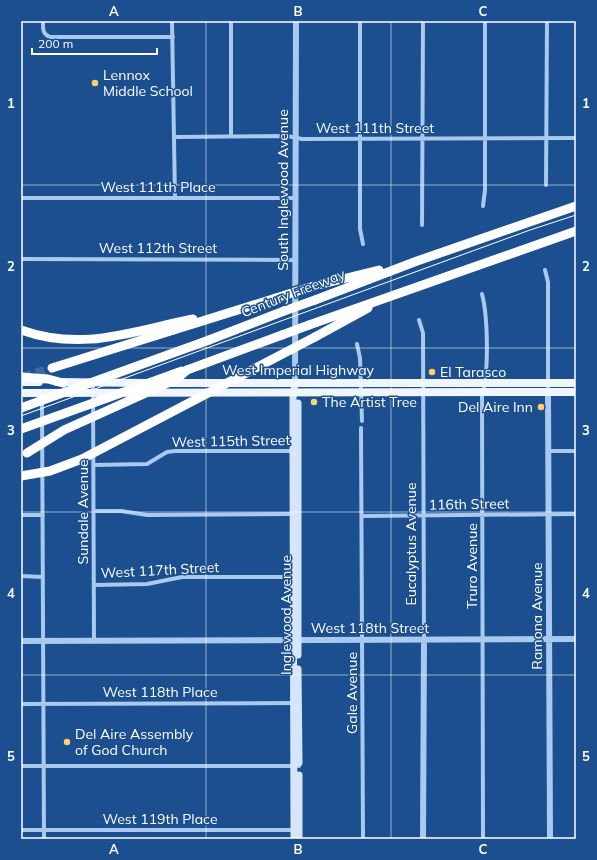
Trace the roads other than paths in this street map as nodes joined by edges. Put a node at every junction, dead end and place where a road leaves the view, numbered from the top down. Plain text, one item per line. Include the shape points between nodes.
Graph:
1 (43, 21) edge
2 (172, 21) edge
3 (231, 21) edge
4 (296, 21) edge
5 (360, 21) edge
6 (423, 21) edge
7 (485, 21) edge
8 (547, 21) edge
9 (173, 37) junction
10 (231, 136) junction
11 (174, 137) junction
12 (295, 137) junction
13 (548, 138) junction
14 (576, 138) edge
15 (360, 139) junction
16 (422, 139) junction
17 (485, 139) junction
18 (546, 185) dead end
19 (21, 198) edge
20 (175, 198) junction
21 (295, 198) junction
22 (483, 206) dead end
23 (576, 206) edge
24 (422, 225) dead end
25 (576, 231) edge
26 (363, 244) dead end
27 (21, 259) edge
28 (294, 260) junction
29 (417, 261) junction
30 (545, 270) dead end
31 (482, 294) dead end
32 (387, 296) junction
33 (241, 309) junction
34 (419, 320) dead end
35 (21, 330) edge
36 (356, 344) dead end
37 (52, 368) tunnel mouth
38 (187, 370) junction
39 (21, 377) edge
40 (21, 382) edge
41 (63, 382) junction
42 (485, 382) junction
43 (93, 383) junction
44 (295, 383) junction
45 (360, 383) junction
46 (423, 383) junction
47 (548, 383) junction
48 (576, 383) edge
49 (295, 392) junction
50 (361, 392) junction
51 (422, 392) junction
52 (484, 392) junction
53 (548, 392) junction
54 (576, 392) edge
55 (21, 393) edge
56 (42, 393) junction
57 (93, 394) junction
58 (21, 408) edge
59 (362, 421) dead end
60 (361, 428) dead end
61 (21, 429) edge
62 (296, 451) junction
63 (549, 451) junction
64 (576, 451) edge
65 (21, 458) edge
66 (94, 465) junction
67 (21, 476) edge
68 (95, 511) junction
69 (296, 514) junction
70 (423, 514) junction
71 (483, 514) junction
72 (549, 514) junction
73 (576, 514) edge
74 (21, 515) edge
75 (43, 515) junction
76 (363, 516) junction
77 (21, 576) edge
78 (43, 577) junction
79 (296, 577) junction
80 (94, 585) junction
81 (483, 639) junction
82 (549, 639) junction
83 (576, 639) edge
84 (43, 640) junction
85 (94, 640) junction
86 (296, 640) junction
87 (363, 640) junction
88 (424, 640) junction
89 (21, 641) edge
90 (296, 703) junction
91 (21, 704) edge
92 (44, 704) junction
93 (21, 766) edge
94 (296, 766) junction
95 (44, 767) junction
96 (21, 830) edge
97 (44, 830) junction
98 (296, 830) junction
99 (44, 839) edge
100 (294, 839) edge
101 (299, 839) edge
102 (363, 839) edge
103 (423, 839) edge
104 (483, 839) edge
105 (550, 839) edge

1 - 9 street via 43,32 50,38
2 - 9 street
3 - 10 street
4 - 12 street, South Inglewood Avenue
5 - 15 street
6 - 16 street
7 - 17 street
8 - 13 street
9 - 11 street
10 - 11 street, West 111th Street
10 - 12 street, West 111th Street
11 - 20 street
12 - 15 street, West 111th Street
12 - 21 street, South Inglewood Avenue
13 - 14 street, West 111th Street
13 - 17 street, West 111th Street
13 - 18 street
15 - 16 street, West 111th Street
15 - 26 street via 360,229
16 - 17 street, West 111th Street
16 - 24 street
17 - 22 street
19 - 20 street, West 111th Place
20 - 21 street, West 111th Place
21 - 28 street, South Inglewood Avenue
23 - 29 highway, Century Freeway
25 - 32 highway
27 - 28 street, West 112th Street
28 - 44 street, South Inglewood Avenue
29 - 33 highway, bridge via 314,286
29 - 58 highway, Century Freeway, bridge
30 - 47 street via 548,282
31 - 42 street, Truro Avenue via 486,310
32 - 38 highway, bridge
32 - 67 highway, bridge via 315,337 82,459 50,471
33 - 35 highway via 98,339 55,339
33 - 37 highway
34 - 46 street, Eucalyptus Avenue via 423,333
36 - 45 street via 360,358
38 - 61 highway, bridge
38 - 65 highway, bridge via 177,379 64,430
39 - 41 highway
40 - 41 main road, West Imperial Highway
41 - 43 main road, West Imperial Highway
42 - 46 main road, West Imperial Highway
42 - 47 main road, West Imperial Highway
42 - 52 street, Truro Avenue
43 - 44 main road, West Imperial Highway
43 - 57 street, Sundale Avenue
44 - 45 main road, West Imperial Highway
44 - 49 main road, Inglewood Avenue
45 - 46 main road, West Imperial Highway
45 - 50 street
46 - 51 street, Eucalyptus Avenue
47 - 48 main road, West Imperial Highway
47 - 53 street
49 - 50 main road, West Imperial Highway
49 - 57 main road, West Imperial Highway
49 - 62 main road, Inglewood Avenue via 298,398
50 - 51 main road, West Imperial Highway
50 - 59 street
51 - 52 main road, West Imperial Highway
51 - 70 street, Eucalyptus Avenue
52 - 53 main road, West Imperial Highway
52 - 71 street, Truro Avenue
53 - 54 main road, West Imperial Highway
53 - 63 street, Ramona Avenue
55 - 56 main road, West Imperial Highway
56 - 57 main road, West Imperial Highway
56 - 75 street
57 - 66 street, Sundale Avenue
60 - 76 street, Gale Avenue
62 - 66 street, West 115th Street via 175,451 167,452 147,464
62 - 69 main road, Inglewood Avenue
63 - 64 street
63 - 72 street, Ramona Avenue
66 - 68 street, Sundale Avenue
68 - 69 street via 147,515
68 - 80 street, Sundale Avenue
69 - 79 main road, Inglewood Avenue
70 - 71 street, 116th Street
70 - 76 street, 116th Street
70 - 88 street, Eucalyptus Avenue
71 - 72 street, 116th Street
71 - 81 street, Truro Avenue
72 - 73 street, 116th Street
72 - 82 street, Ramona Avenue
74 - 75 street
75 - 78 street
76 - 87 street, Gale Avenue
77 - 78 street
78 - 84 street
79 - 80 street, West 117th Street via 182,577 147,584
79 - 86 main road, Inglewood Avenue
80 - 85 street, Sundale Avenue
81 - 82 street, West 118th Street
81 - 88 street, West 118th Street
81 - 104 street, Truro Avenue
82 - 83 street, West 118th Street
82 - 105 street, Ramona Avenue
84 - 85 street, West 118th Street
84 - 89 street, West 118th Street
84 - 92 street
85 - 86 street, West 118th Street
86 - 87 street, West 118th Street
86 - 90 main road, Inglewood Avenue
87 - 88 street, West 118th Street
87 - 102 street, Gale Avenue
88 - 103 street, Eucalyptus Avenue
90 - 92 street, West 118th Place
90 - 94 main road, Inglewood Avenue
91 - 92 street, West 118th Place
92 - 95 street
93 - 95 street
94 - 95 street
94 - 98 main road, Inglewood Avenue
95 - 97 street
96 - 97 street, West 119th Place
97 - 98 street, West 119th Place
97 - 99 street
98 - 100 main road, Inglewood Avenue
98 - 101 main road, Inglewood Avenue

